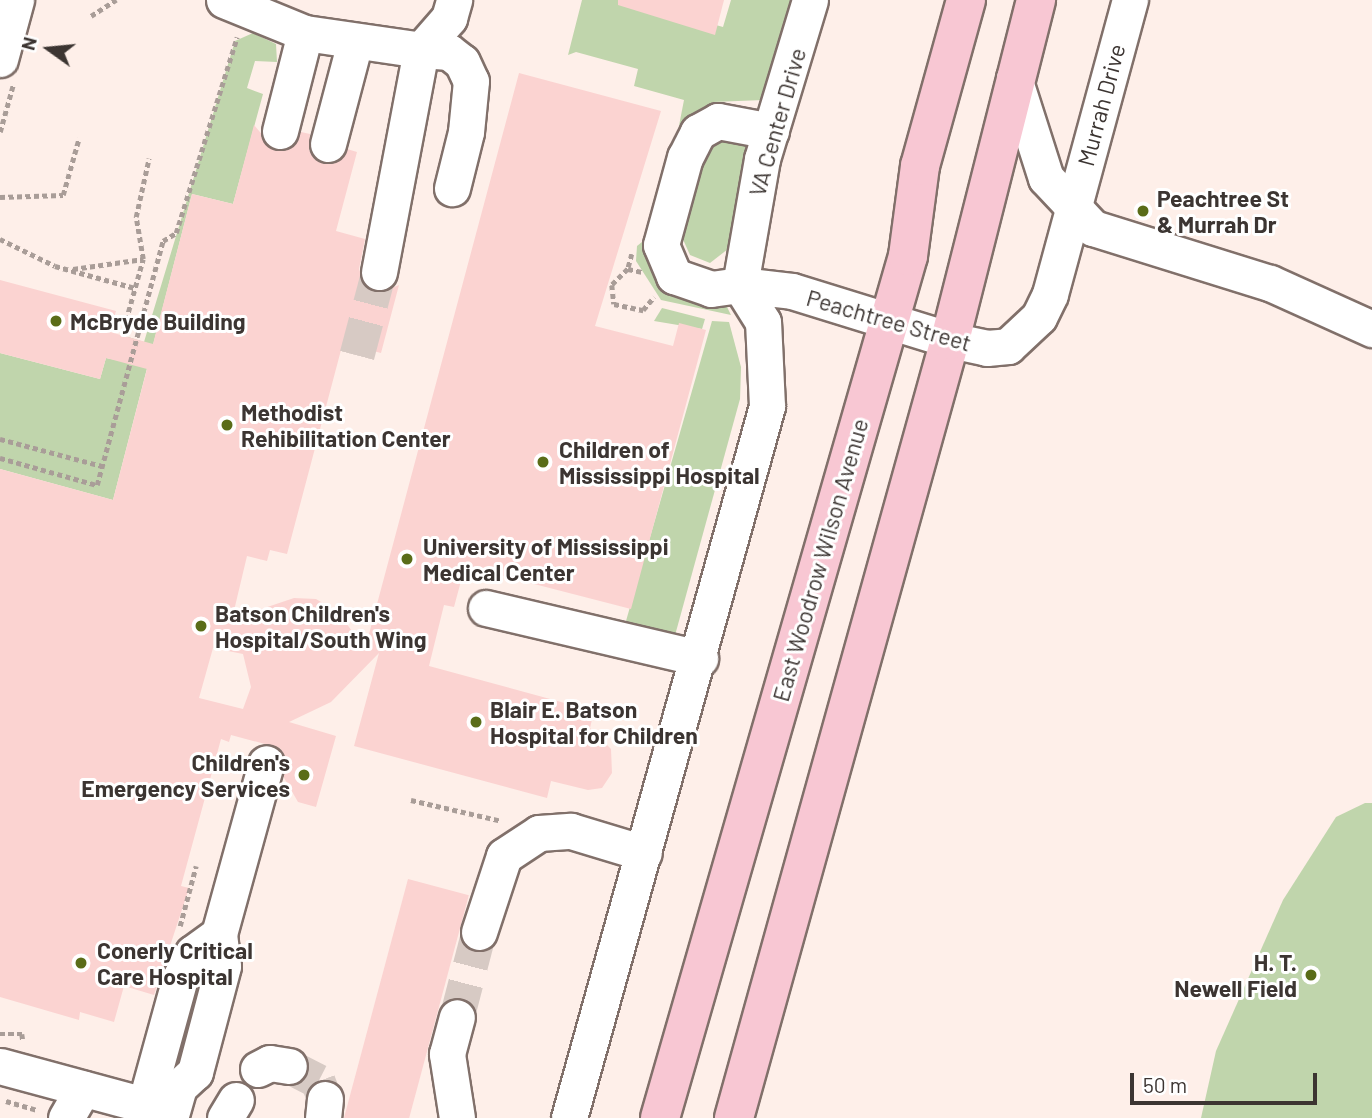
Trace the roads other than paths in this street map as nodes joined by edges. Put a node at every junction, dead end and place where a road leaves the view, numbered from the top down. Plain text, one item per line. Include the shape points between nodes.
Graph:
1 (16, 0) edge
2 (224, 0) edge
3 (454, 0) edge
4 (810, 0) edge
5 (966, 0) edge
6 (1035, 0) edge
7 (1130, 0) edge
8 (291, 28) junction
9 (355, 42) junction
10 (421, 50) junction
11 (0, 59) edge
12 (1014, 78) junction
13 (280, 131) dead end
14 (771, 131) junction
15 (328, 144) dead end
16 (452, 188) dead end
17 (1072, 210) junction
18 (379, 272) tunnel mouth
19 (740, 285) junction
20 (888, 323) junction
21 (1372, 329) edge
22 (950, 340) junction
23 (486, 608) dead end
24 (700, 658) junction
25 (266, 763) dead end
26 (644, 853) junction
27 (479, 932) tunnel mouth
28 (457, 1017) tunnel mouth
29 (0, 1066) edge
30 (172, 1106) edge
31 (79, 1107) edge
32 (457, 1118) edge
33 (569, 1118) edge
34 (660, 1118) edge
35 (734, 1118) edge

1 - 11 street
2 - 8 street
3 - 10 street via 449,18
4 - 14 street, VA Center Drive
5 - 20 main road, East Woodrow Wilson Avenue via 920,166 908,256
6 - 12 main road
7 - 17 street, Murrah Drive
8 - 9 street
8 - 13 street
9 - 10 street
9 - 15 street
10 - 16 street via 449,52 462,62 471,81 466,132
10 - 18 street
12 - 17 street via 1046,178
12 - 22 main road
14 - 19 street, VA Center Drive
14 - 19 street, Peachtree Street via 718,121 698,132 685,157 661,245 674,276 711,289
17 - 21 street via 1093,228 1270,283
17 - 22 street, Peachtree Street via 1050,294 1023,337 1008,346 987,348
19 - 20 street, Peachtree Street via 792,291
19 - 24 street via 763,322 770,383
20 - 22 street, Peachtree Street
20 - 34 main road, East Woodrow Wilson Avenue
22 - 35 main road
23 - 24 street
24 - 26 street
25 - 30 street via 219,934 193,953 180,978
26 - 27 street via 571,831 539,833 504,856
26 - 33 street
28 - 32 street via 447,1054
29 - 31 street
30 - 31 street

